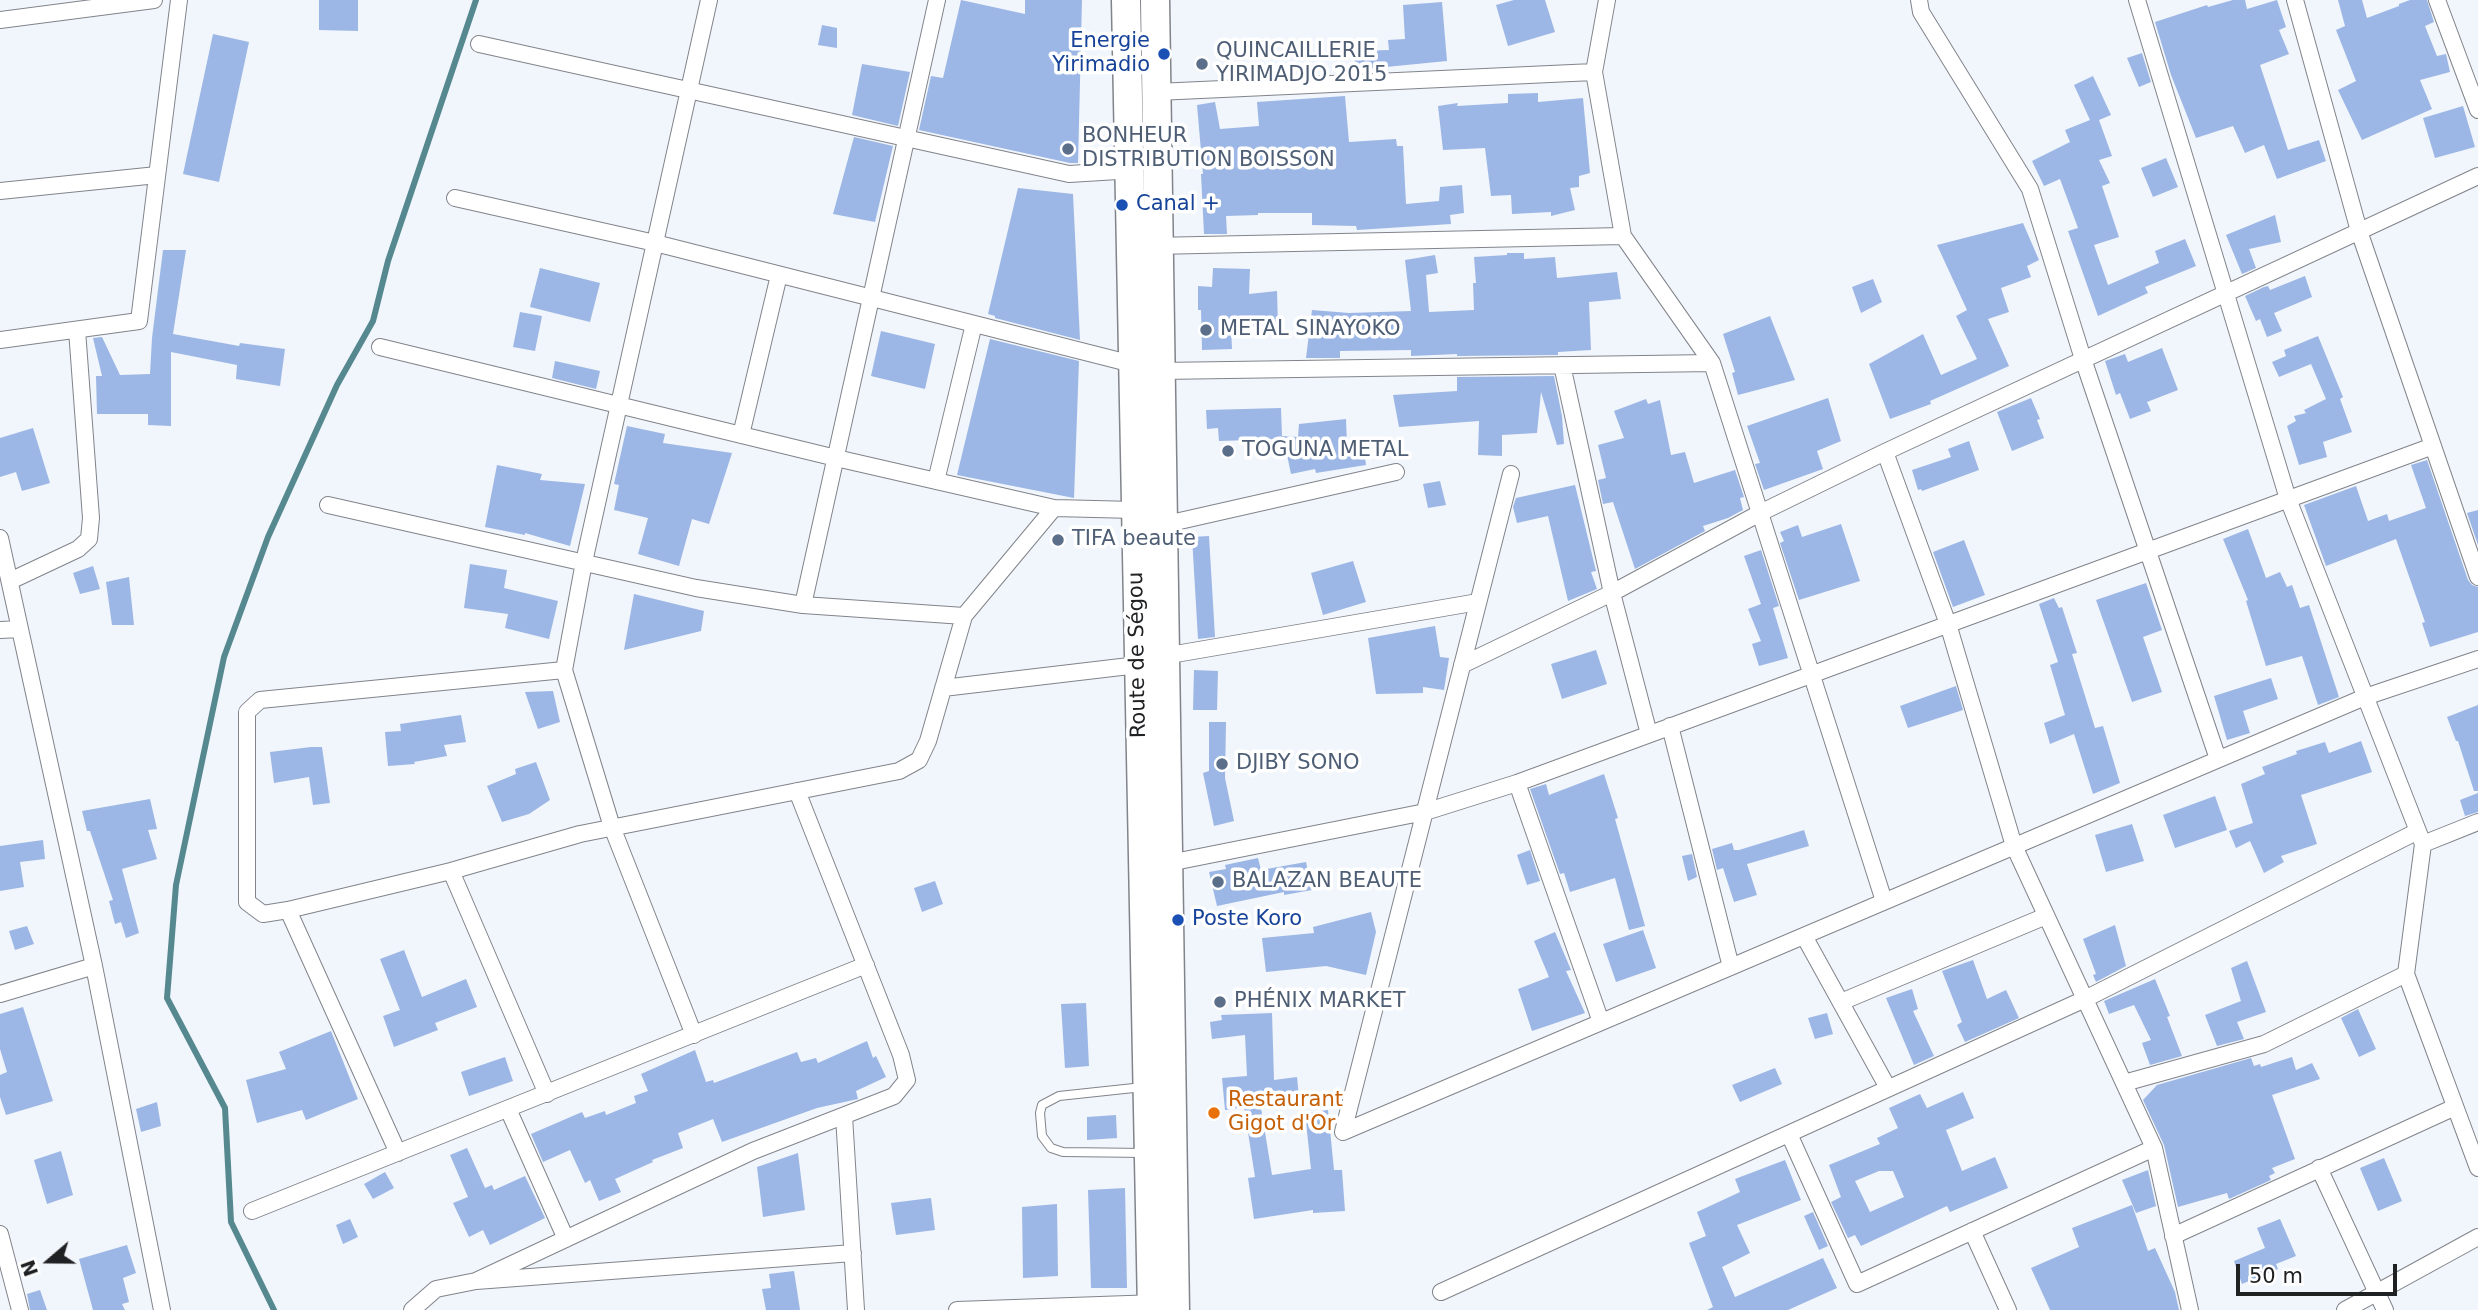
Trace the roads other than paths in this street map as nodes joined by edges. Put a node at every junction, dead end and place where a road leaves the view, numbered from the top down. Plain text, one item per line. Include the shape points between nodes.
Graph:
1 (154, 0) edge
2 (179, 0) edge
3 (709, 0) edge
4 (937, 0) edge
5 (1126, 0) edge
6 (1155, 0) edge
7 (1606, 0) edge
8 (1919, 0) edge
9 (2137, 0) edge
10 (2295, 0) edge
11 (2437, 0) edge
12 (0, 20) edge
13 (479, 44) dead end
14 (1594, 72) junction
15 (689, 90) junction
16 (1157, 92) junction
17 (2478, 110) edge
18 (906, 138) junction
19 (1158, 168) junction
20 (1128, 170) junction
21 (157, 175) junction
22 (2478, 176) edge
23 (0, 191) edge
24 (454, 198) dead end
25 (2359, 231) junction
26 (1623, 236) junction
27 (655, 243) junction
28 (1129, 246) junction
29 (1158, 246) junction
30 (779, 275) junction
31 (2226, 293) junction
32 (871, 298) junction
33 (974, 324) junction
34 (77, 330) junction
35 (0, 340) edge
36 (380, 346) dead end
37 (2083, 359) junction
38 (1712, 363) junction
39 (1132, 364) junction
40 (1562, 365) junction
41 (1160, 371) junction
42 (619, 405) junction
43 (741, 435) junction
44 (2432, 446) junction
45 (1885, 452) junction
46 (835, 458) junction
47 (1396, 472) dead end
48 (1511, 474) dead end
49 (936, 481) junction
50 (2288, 499) junction
51 (328, 505) dead end
52 (1054, 508) junction
53 (1135, 510) junction
54 (1760, 513) junction
55 (1163, 525) junction
56 (0, 538) edge
57 (2148, 551) junction
58 (584, 562) junction
59 (2478, 577) edge
60 (9, 581) junction
61 (1612, 593) junction
62 (1478, 602) junction
63 (803, 605) junction
64 (964, 616) junction
65 (1948, 624) junction
66 (20, 629) junction
67 (0, 630) edge
68 (2478, 659) edge
69 (1151, 660) junction
70 (1462, 665) junction
71 (564, 670) junction
72 (1812, 674) junction
73 (943, 688) junction
74 (2365, 697) junction
75 (1670, 726) junction
76 (1649, 734) junction
77 (2218, 759) junction
78 (1517, 783) junction
79 (797, 791) junction
80 (1424, 812) junction
81 (2478, 822) edge
82 (612, 828) junction
83 (2420, 838) junction
84 (2014, 846) junction
85 (1169, 863) junction
86 (451, 870) junction
87 (1884, 901) junction
88 (288, 910) junction
89 (2046, 916) junction
90 (1804, 936) junction
91 (866, 965) junction
92 (94, 966) junction
93 (1731, 967) junction
94 (2406, 974) junction
95 (0, 994) edge
96 (2085, 999) junction
97 (1841, 1002) junction
98 (1601, 1022) junction
99 (694, 1035) junction
100 (2124, 1083) junction
101 (1147, 1087) junction
102 (1888, 1088) junction
103 (547, 1094) junction
104 (2455, 1107) junction
105 (508, 1110) junction
106 (844, 1116) junction
107 (1789, 1133) junction
108 (2154, 1148) junction
109 (398, 1153) junction
110 (1149, 1153) junction
111 (2476, 1158) edge
112 (2319, 1168) junction
113 (251, 1210) dead end
114 (1972, 1231) junction
115 (0, 1234) edge
116 (2174, 1236) junction
117 (2478, 1237) edge
118 (566, 1239) junction
119 (853, 1253) junction
120 (476, 1281) junction
121 (1441, 1292) dead end
122 (2377, 1292) junction
123 (1163, 1306) edge
124 (1009, 1309) edge
125 (20, 1310) edge
126 (162, 1310) edge
127 (412, 1310) edge
128 (856, 1310) edge
129 (957, 1310) edge
130 (2008, 1310) edge
131 (2190, 1310) edge
132 (2345, 1310) edge
133 (2385, 1310) edge

1 - 12 street
2 - 21 street
3 - 15 street
4 - 18 street
5 - 20 highway, Route de Ségou
6 - 16 highway, Route de Ségou
7 - 14 street
8 - 37 street via 2030,189
9 - 31 street
10 - 25 street
11 - 17 street
13 - 15 street
14 - 16 street
14 - 26 street
15 - 18 street
15 - 27 street
16 - 19 highway, Route de Ségou
18 - 20 street via 1069,174
18 - 32 street
19 - 20 street
19 - 29 highway, Route de Ségou
20 - 28 highway, Route de Ségou
21 - 23 street
21 - 34 street via 139,321
22 - 25 street
24 - 27 street
25 - 31 street
25 - 44 street
26 - 29 street
26 - 38 street
27 - 30 street
27 - 42 street
28 - 29 street
28 - 39 highway, Route de Ségou
29 - 41 highway, Route de Ségou
30 - 32 street
30 - 43 street
31 - 37 street
31 - 50 street
32 - 33 street
32 - 46 street
33 - 39 street
33 - 49 street
34 - 35 street
34 - 60 street via 89,539 78,549
36 - 42 street
37 - 45 street
37 - 57 street
38 - 40 street
38 - 54 street
39 - 41 street
39 - 53 highway, Route de Ségou
40 - 41 street
40 - 61 street
41 - 55 highway, Route de Ségou
42 - 43 street
42 - 58 street
43 - 46 street
44 - 50 street
44 - 59 street
45 - 54 street
45 - 65 street
46 - 49 street
46 - 63 street
47 - 55 street
48 - 62 street
49 - 52 street
50 - 57 street
50 - 74 street
51 - 58 street
52 - 53 street
52 - 64 street
53 - 69 highway, Route de Ségou
54 - 61 street
54 - 72 street
55 - 69 highway, Route de Ségou
56 - 60 street
57 - 65 street
57 - 77 street
58 - 63 street
58 - 71 street
60 - 66 street
61 - 70 street
61 - 76 street
62 - 69 street
62 - 70 street
63 - 64 street
64 - 73 street
65 - 72 street
65 - 84 street
66 - 67 street
66 - 92 street
68 - 74 street
69 - 73 street
69 - 85 highway, Route de Ségou
69 - 101 highway, Route de Ségou
70 - 80 street
71 - 82 street
71 - 88 street via 260,700 247,712 247,902 263,914
72 - 75 street
72 - 87 street
73 - 79 street via 919,760 899,771
74 - 77 street
74 - 83 street
75 - 76 street
75 - 93 street
76 - 78 street
77 - 84 street
78 - 80 street
78 - 98 street
79 - 82 street
79 - 91 street
80 - 85 street
80 - 98 street via 1343,1132
81 - 83 street
82 - 86 street
82 - 99 street
83 - 94 street
83 - 96 street
84 - 87 street
84 - 89 street
85 - 123 highway, Route de Ségou
86 - 88 street
86 - 103 street
87 - 90 street
88 - 109 street
89 - 96 street
89 - 97 street
90 - 93 street
90 - 97 street
91 - 99 street
91 - 106 street via 907,1080 894,1096
92 - 95 street
92 - 126 street
93 - 98 street
94 - 100 street via 2264,1044
94 - 104 street
96 - 100 street
96 - 102 street
97 - 102 street
99 - 103 street
100 - 108 street
101 - 110 highway, Route de Ségou
101 - 110 lane via 1059,1096 1042,1105 1040,1113 1042,1136 1051,1148
102 - 107 street
103 - 105 street
104 - 111 street
104 - 112 street
105 - 109 street
105 - 118 street
106 - 118 street via 753,1151
106 - 119 street
107 - 114 street via 1857,1284
107 - 121 street
108 - 114 street
108 - 116 street
109 - 113 street
110 - 123 highway, Route de Ségou
112 - 116 street
112 - 122 street
114 - 130 street
115 - 125 street
116 - 131 street
117 - 122 street
118 - 120 street
119 - 120 street
119 - 128 street
120 - 127 street via 436,1289
122 - 132 street
122 - 133 street
123 - 124 street
124 - 129 street

